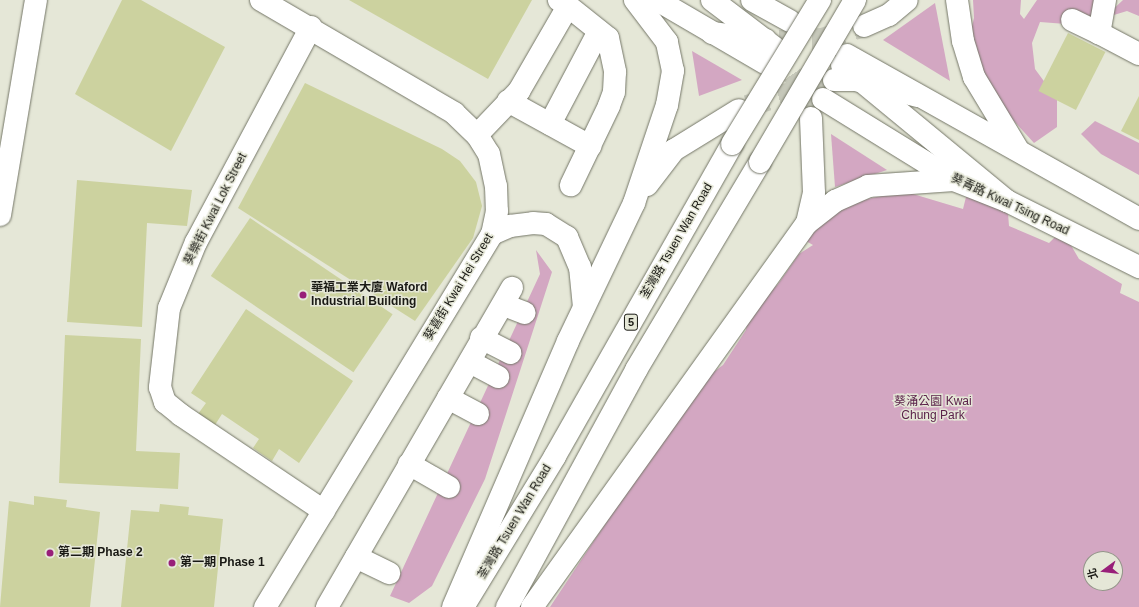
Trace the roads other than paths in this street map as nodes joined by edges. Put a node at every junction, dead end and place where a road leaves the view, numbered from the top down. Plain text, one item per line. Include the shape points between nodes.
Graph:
1 (50, 0) edge
2 (261, 0) edge
3 (635, 0) edge
4 (657, 0) edge
5 (712, 0) edge
6 (752, 0) edge
7 (820, 0) edge
8 (855, 0) edge
9 (907, 0) edge
10 (957, 0) edge
11 (1105, 0) edge
12 (563, 3) edge
13 (35, 10) edge
14 (1072, 20) dead end
15 (790, 21) tunnel mouth
16 (864, 26) tunnel mouth
17 (311, 27) junction
18 (599, 31) junction
19 (1099, 33) junction
20 (1139, 54) edge
21 (822, 99) tunnel mouth
22 (508, 101) junction
23 (739, 110) tunnel mouth
24 (811, 118) tunnel mouth
25 (550, 124) junction
26 (477, 135) junction
27 (590, 146) junction
28 (1018, 150) junction
29 (2, 175) edge
30 (954, 180) junction
31 (571, 185) dead end
32 (1007, 201) junction
33 (634, 203) junction
34 (0, 215) edge
35 (1139, 219) edge
36 (807, 223) junction
37 (492, 234) junction
38 (1139, 267) edge
39 (584, 307) junction
40 (525, 313) dead end
41 (481, 338) junction
42 (510, 353) dead end
43 (470, 362) junction
44 (498, 376) dead end
45 (448, 398) junction
46 (478, 414) dead end
47 (409, 464) junction
48 (449, 487) dead end
49 (324, 511) junction
50 (356, 557) junction
51 (389, 573) dead end
52 (265, 607) edge
53 (328, 607) edge
54 (453, 607) edge
55 (463, 607) edge
56 (507, 607) edge
57 (532, 607) edge

1 - 13 main road
2 - 17 main road, 葵喜街 Kwai Hei Street
3 - 33 main road via 666,42 673,71 667,104
4 - 5 main road via 712,33 771,48
6 - 15 main road
7 - 55 main road, 荃灣路 Tsuen Wan Road / 5, bridge via 707,188 555,456
8 - 56 main road, 5, bridge via 636,370
9 - 16 main road via 889,15
10 - 28 main road via 963,41 974,77
11 - 19 main road
12 - 18 main road
12 - 22 main road via 519,91
13 - 29 main road
14 - 19 main road
17 - 26 main road, 葵喜街 Kwai Hei Street via 454,113
17 - 49 main road, 葵樂街 Kwai Lok Street via 193,250 169,308 160,387 165,402 181,415
18 - 25 main road
18 - 27 main road via 608,38 613,53 614,92
19 - 20 main road
21 - 30 main road, 葵青路 Kwai Tsing Road
22 - 25 main road
22 - 26 main road
23 - 33 main road via 674,150
24 - 36 main road via 814,193
25 - 27 main road
26 - 37 main road, 葵喜街 Kwai Hei Street via 489,154 496,186
27 - 31 main road
28 - 32 main road via 918,96 845,70
28 - 35 main road
29 - 34 main road
30 - 32 main road, 葵青路 Kwai Tsing Road
30 - 36 main road via 868,186 835,201
32 - 38 main road, 葵青路 Kwai Tsing Road
33 - 39 main road
36 - 57 main road
37 - 39 main road via 510,226 546,224 567,237 580,267
37 - 49 main road, 葵喜街 Kwai Hei Street
39 - 54 main road
40 - 41 main road via 508,297
41 - 42 main road
41 - 43 main road
43 - 44 main road
43 - 45 main road
45 - 46 main road
45 - 47 main road
47 - 48 main road
47 - 50 main road
49 - 52 main road, 葵喜街 Kwai Hei Street
50 - 51 main road
50 - 53 main road

